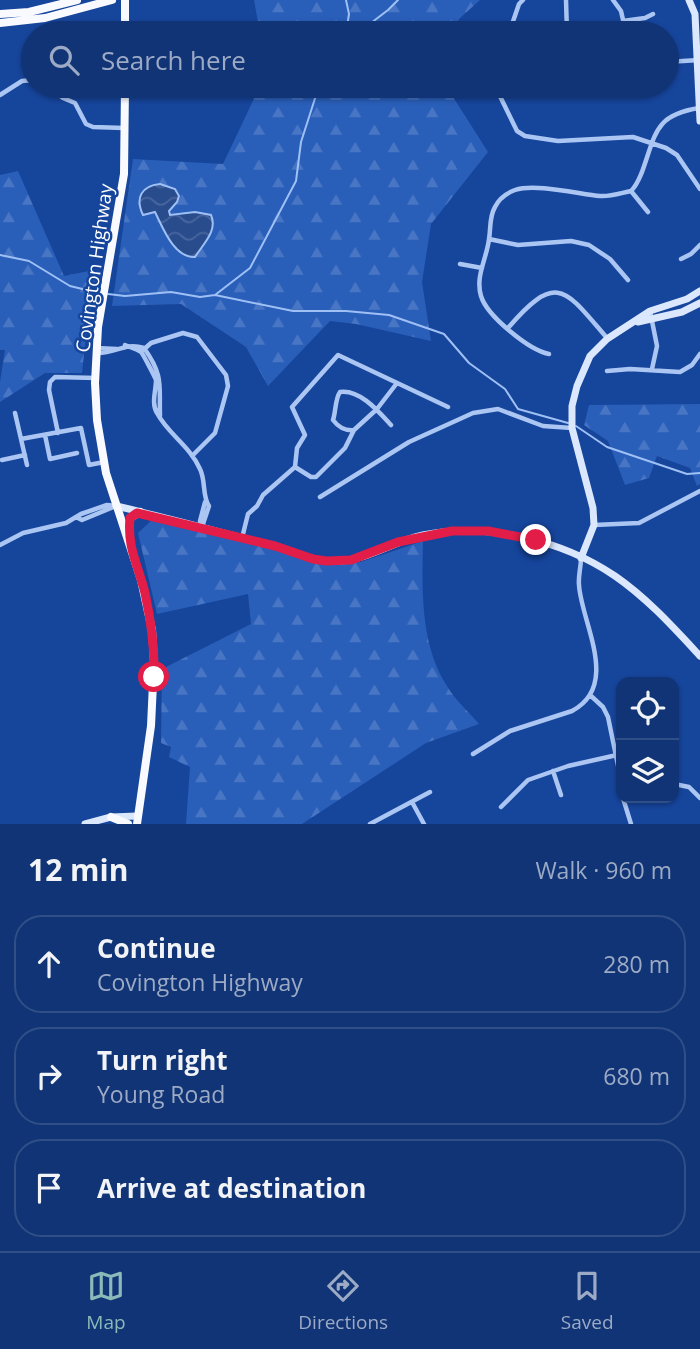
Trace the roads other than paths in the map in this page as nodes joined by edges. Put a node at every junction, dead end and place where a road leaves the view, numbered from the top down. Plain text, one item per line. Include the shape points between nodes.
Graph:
1 (77, 0) edge
2 (112, 0) edge
3 (125, 0) edge
4 (131, 0) edge
5 (523, 0) edge
6 (566, 0) edge
7 (613, 0) edge
8 (689, 0) edge
9 (102, 2) junction
10 (0, 14) edge
11 (124, 14) junction
12 (653, 14) dead end
13 (124, 21) edge
14 (513, 21) edge
15 (567, 21) edge
16 (623, 21) joint
17 (0, 23) edge
18 (699, 60) edge
19 (679, 61) edge
20 (21, 82) edge
21 (0, 95) edge
22 (63, 98) edge
23 (125, 98) edge
24 (501, 98) edge
25 (700, 108) edge
26 (700, 121) edge
27 (125, 128) junction
28 (651, 143) junction
29 (700, 188) edge
30 (631, 191) junction
31 (648, 212) dead end
32 (489, 239) junction
33 (700, 245) edge
34 (681, 259) dead end
35 (460, 264) dead end
36 (482, 268) junction
37 (628, 280) dead end
38 (700, 291) edge
39 (700, 303) edge
40 (651, 315) junction
41 (508, 328) junction
42 (607, 339) junction
43 (96, 350) junction
44 (143, 350) junction
45 (549, 354) dead end
46 (700, 354) edge
47 (652, 369) junction
48 (607, 371) dead end
49 (96, 378) junction
50 (397, 383) junction
51 (448, 407) dead end
52 (377, 410) junction
53 (15, 413) dead end
54 (391, 425) dead end
55 (572, 428) junction
56 (354, 430) junction
57 (58, 433) junction
58 (45, 435) junction
59 (21, 439) junction
60 (77, 453) dead end
61 (25, 455) junction
62 (193, 455) junction
63 (2, 460) dead end
64 (104, 462) junction
65 (27, 465) dead end
66 (295, 467) junction
67 (700, 491) edge
68 (320, 497) dead end
69 (205, 502) junction
70 (116, 506) junction
71 (216, 507) dead end
72 (140, 512) junction
73 (594, 525) junction
74 (202, 527) junction
75 (242, 538) junction
76 (128, 539) junction
77 (0, 545) edge
78 (581, 558) junction
79 (700, 656) edge
80 (590, 695) junction
81 (616, 752) edge
82 (473, 754) dead end
83 (616, 755) edge
84 (553, 771) junction
85 (679, 785) edge
86 (430, 792) dead end
87 (561, 795) dead end
88 (700, 798) edge
89 (412, 802) junction
90 (625, 803) edge
91 (501, 807) dead end
92 (111, 817) junction
93 (137, 820) edge
94 (85, 824) edge
95 (128, 824) edge
96 (370, 824) edge
97 (424, 824) edge
98 (631, 824) edge

1 - 10 main road
2 - 9 main road
3 - 11 main road
4 - 11 main road
5 - 14 street
6 - 15 street
7 - 16 street
8 - 18 street
9 - 11 main road via 113,4
9 - 17 main road via 45,18
11 - 13 main road
12 - 16 street
18 - 19 street
18 - 25 street
20 - 21 street
22 - 27 street via 75,103 86,124
23 - 27 main road, Covington Highway
24 - 28 street via 517,131 526,136 558,141 634,137
25 - 26 street
25 - 28 street via 668,117
27 - 43 main road, Covington Highway via 121,193
28 - 29 street via 677,155
28 - 30 street via 639,181
30 - 31 street
30 - 32 street via 601,197 573,191 515,190 494,208
32 - 36 street
32 - 37 street via 518,245 571,241 589,245 611,259
33 - 34 street
35 - 36 street
36 - 41 street via 482,297
38 - 40 street
39 - 40 street via 682,312
40 - 42 street
40 - 47 street via 657,346
41 - 42 street via 537,298 559,293 574,300
41 - 45 street via 539,352
42 - 55 street via 590,356 577,386
43 - 44 street via 110,354 125,345
43 - 49 main road, Covington Highway
44 - 62 street via 159,374 162,423
44 - 62 street via 183,333 197,337 226,375 228,386 215,433
46 - 47 street via 680,372
47 - 48 street
49 - 57 street via 55,377 50,382
49 - 64 main road, Covington Highway
50 - 51 street
50 - 52 street
50 - 66 street via 338,355 292,407 305,435 297,448
52 - 54 street
52 - 56 street
52 - 56 street via 346,391 340,392 333,420 342,429
53 - 59 street
55 - 68 street via 543,426 492,409 473,413 409,442
55 - 73 street
56 - 66 street via 345,447 316,477
57 - 58 street
57 - 64 street via 80,428 89,465
58 - 59 street
58 - 60 street via 50,459
59 - 61 street
61 - 63 street
61 - 65 street
62 - 69 street via 203,475
64 - 70 main road, Covington Highway
66 - 75 street via 248,514
67 - 73 street via 639,523
69 - 71 street
69 - 74 street
70 - 72 street
70 - 76 main road, Covington Highway
70 - 77 street via 82,520 23,533
72 - 74 street
72 - 76 main road via 130,518
73 - 78 street
74 - 75 street
75 - 78 street via 338,562 422,536 488,531 536,540
76 - 93 main road, Covington Highway via 152,630 154,663 151,726
78 - 79 street via 615,576
78 - 80 street via 578,586 595,658
80 - 81 street via 603,707
80 - 82 street via 580,707 510,731
83 - 84 street
84 - 87 street
84 - 91 street via 528,780
85 - 88 street via 689,787
86 - 89 street
89 - 96 street
89 - 97 street
90 - 98 street
92 - 93 street
92 - 94 street
92 - 95 main road

